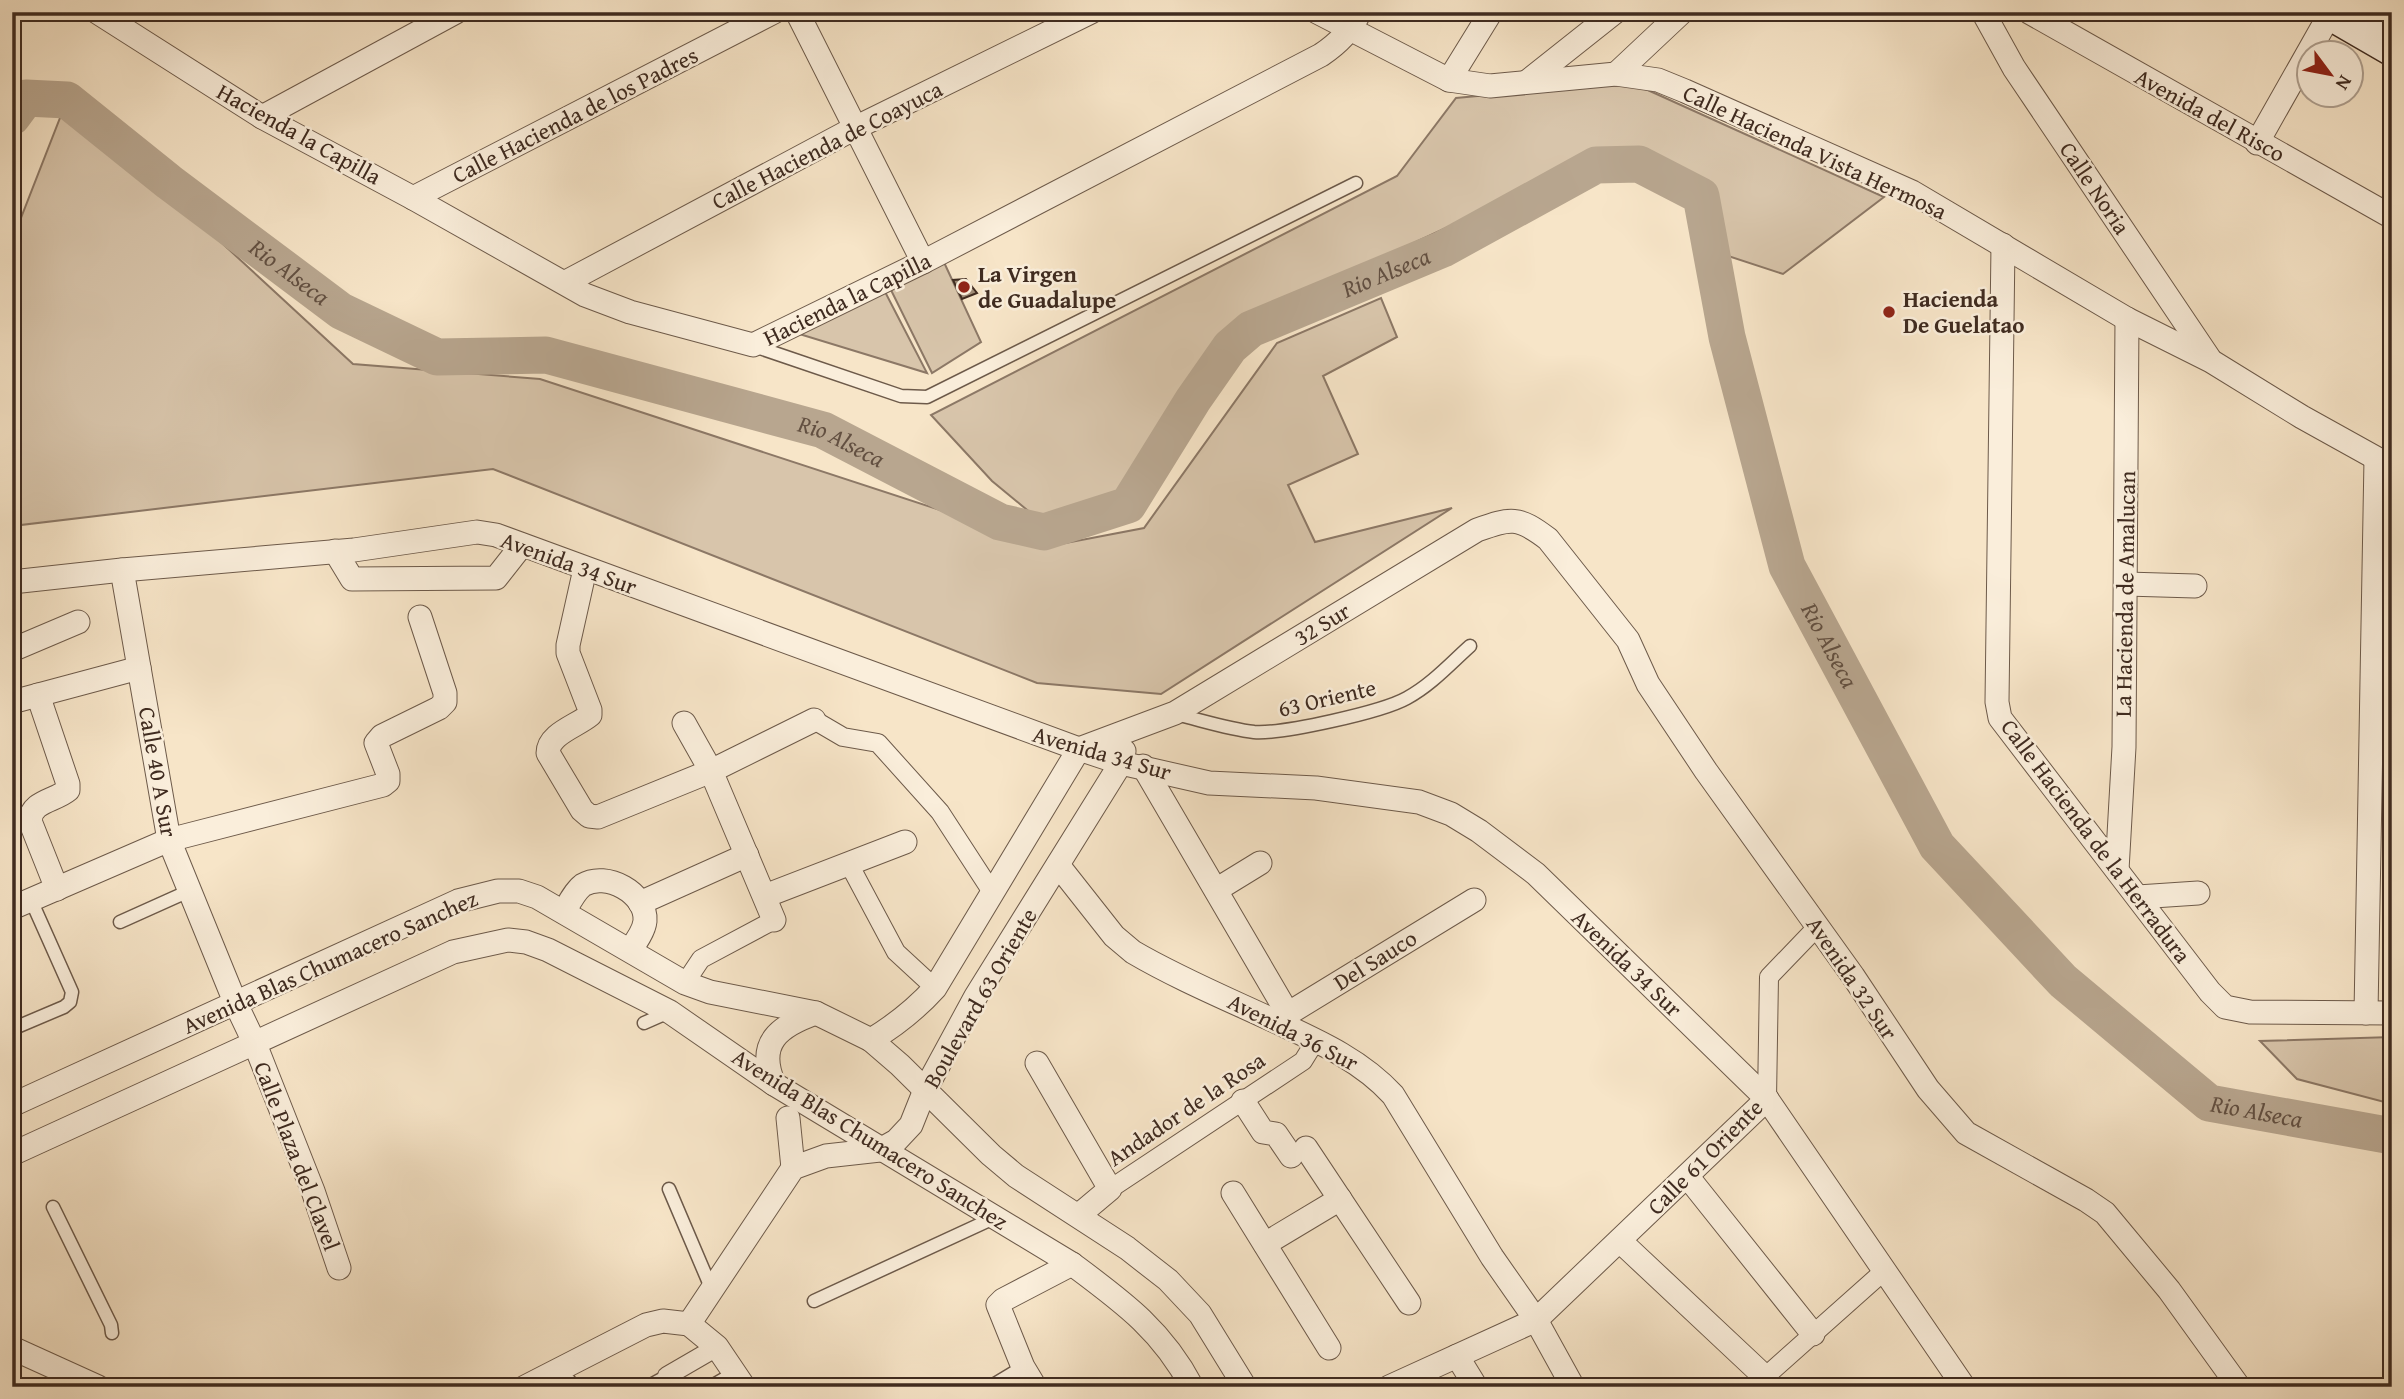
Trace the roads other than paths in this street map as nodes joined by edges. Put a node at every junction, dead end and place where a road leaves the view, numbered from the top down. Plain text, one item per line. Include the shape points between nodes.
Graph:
1 (97, 12) edge
2 (456, 12) edge
3 (774, 12) edge
4 (797, 12) edge
5 (1091, 12) edge
6 (1317, 12) edge
7 (1491, 12) edge
8 (1615, 12) edge
9 (1682, 12) edge
10 (1983, 12) edge
11 (2029, 12) edge
12 (2329, 13) edge
13 (1355, 22) edge
14 (2392, 48) edge
15 (1616, 74) junction
16 (1448, 80) junction
17 (1528, 82) junction
18 (262, 117) junction
19 (855, 128) junction
20 (2257, 143) junction
21 (1356, 183) dead end
22 (413, 198) junction
23 (2392, 218) edge
24 (2003, 244) junction
25 (923, 262) junction
26 (566, 282) junction
27 (2127, 319) junction
28 (753, 345) junction
29 (2211, 361) junction
30 (2384, 463) edge
31 (1516, 520) joint
32 (522, 545) junction
33 (334, 551) junction
34 (585, 569) junction
35 (122, 570) junction
36 (12, 582) edge
37 (2126, 584) junction
38 (2195, 586) dead end
39 (421, 617) dead end
40 (78, 622) dead end
41 (1470, 646) dead end
42 (12, 650) edge
43 (139, 668) junction
44 (38, 695) junction
45 (12, 702) edge
46 (1175, 713) junction
47 (814, 720) joint
48 (684, 723) dead end
49 (1128, 732) junction
50 (1079, 749) junction
51 (1132, 764) junction
52 (711, 771) junction
53 (169, 841) junction
54 (905, 842) dead end
55 (747, 855) junction
56 (1260, 863) dead end
57 (849, 864) junction
58 (1058, 864) junction
59 (2117, 870) junction
60 (57, 889) junction
61 (1216, 890) junction
62 (189, 891) junction
63 (992, 891) junction
64 (2198, 893) dead end
65 (765, 896) junction
66 (2138, 897) junction
67 (1475, 900) dead end
68 (640, 903) junction
69 (21, 904) edge
70 (564, 912) junction
71 (774, 920) joint
72 (120, 922) dead end
73 (1818, 926) junction
74 (631, 950) junction
75 (685, 983) junction
76 (935, 988) junction
77 (234, 1002) junction
78 (670, 1012) junction
79 (816, 1013) junction
80 (2366, 1013) junction
81 (2392, 1013) edge
82 (1282, 1018) junction
83 (644, 1023) dead end
84 (12, 1029) edge
85 (871, 1040) junction
86 (1316, 1040) junction
87 (255, 1044) junction
88 (1037, 1063) dead end
89 (774, 1084) junction
90 (925, 1090) junction
91 (1767, 1099) junction
92 (1242, 1101) junction
93 (12, 1105) edge
94 (788, 1118) dead end
95 (880, 1150) junction
96 (12, 1154) edge
97 (793, 1168) junction
98 (1687, 1176) junction
99 (668, 1189) dead end
100 (1110, 1189) junction
101 (1233, 1193) dead end
102 (1340, 1199) junction
103 (53, 1207) dead end
104 (1079, 1215) junction
105 (997, 1217) junction
106 (1620, 1241) junction
107 (1265, 1244) junction
108 (1072, 1264) junction
109 (339, 1268) dead end
110 (1884, 1271) junction
111 (712, 1290) junction
112 (814, 1301) dead end
113 (1409, 1303) dead end
114 (1536, 1320) junction
115 (689, 1324) junction
116 (112, 1333) dead end
117 (1814, 1334) junction
118 (717, 1347) junction
119 (12, 1348) edge
120 (1329, 1348) dead end
121 (1457, 1356) junction
122 (1029, 1377) edge
123 (1765, 1377) joint
124 (740, 1379) edge
125 (670, 1381) edge
126 (98, 1387) edge
127 (525, 1387) edge
128 (647, 1387) edge
129 (710, 1387) edge
130 (989, 1387) edge
131 (1192, 1387) edge
132 (1245, 1387) edge
133 (1389, 1387) edge
134 (1476, 1387) edge
135 (1573, 1387) edge
136 (1964, 1387) edge
137 (2239, 1387) edge

1 - 18 street, Hacienda la Capilla
2 - 18 street
3 - 22 street, Calle Hacienda de los Padres
4 - 19 street
5 - 19 street, Calle Hacienda de Coayuca
6 - 13 street, Calle Hacienda Vista Hermosa
7 - 16 street
8 - 17 street
9 - 15 street
10 - 29 street, Calle Noria via 2014,68
11 - 20 street, Avenida del Risco
12 - 14 main road
12 - 20 street
13 - 16 street, Calle Hacienda Vista Hermosa
13 - 25 street, Hacienda la Capilla via 1321,55
15 - 17 street, Calle Hacienda Vista Hermosa
15 - 24 street, Calle Hacienda Vista Hermosa via 1658,80 1685,91 1912,192
16 - 17 street, Calle Hacienda Vista Hermosa via 1490,86
18 - 22 street, Hacienda la Capilla
19 - 25 street
19 - 26 street, Calle Hacienda de Coayuca
20 - 23 street, Avenida del Risco
21 - 28 lane via 927,397 901,396
22 - 26 street, Hacienda la Capilla
24 - 27 street, Calle Hacienda Vista Hermosa
24 - 59 street, Calle Hacienda de la Herradura via 1997,702 2000,718
25 - 28 street, Hacienda la Capilla
26 - 28 street, Hacienda la Capilla via 609,305
27 - 29 street, Calle Hacienda Vista Hermosa
27 - 37 street, La Hacienda de Amalucan
29 - 30 street, Calle Hacienda Vista Hermosa
30 - 80 street
31 - 46 street, 32 Sur via 1476,530
31 - 73 street, Avenida 32 Sur via 1548,539 1628,640 1662,706
32 - 33 street, Avenida 34 Sur via 477,532
32 - 33 street via 496,578 352,579
32 - 34 street, Avenida 34 Sur
33 - 35 street, Avenida 34 Sur
34 - 50 street, Avenida 34 Sur
34 - 52 street via 568,653 590,715 548,746 582,810 598,817
35 - 36 street, Avenida 34 Sur
35 - 43 street, Calle 40 A Sur
37 - 38 street
37 - 59 street, La Hacienda de Amalucan
39 - 53 street via 445,702 376,743 388,781
40 - 42 street
41 - 46 lane, 63 Oriente via 1417,692 1380,709 1257,732
43 - 44 street
43 - 53 street, Calle 40 A Sur
44 - 45 street
44 - 60 street via 68,784 64,794 30,813
46 - 49 street, 32 Sur
47 - 52 street
47 - 63 street via 843,737 878,743 940,812
48 - 52 street
49 - 50 street, 32 Sur
49 - 51 street
50 - 51 street, Avenida 34 Sur
50 - 63 street, Boulevard 63 Oriente
51 - 58 street, Boulevard 63 Oriente
51 - 61 street
51 - 91 street, Avenida 34 Sur via 1209,783 1316,788 1419,802 1451,814 1536,874
52 - 55 street
53 - 60 street
53 - 62 street, Calle 40 A Sur
54 - 57 street
55 - 65 street
55 - 68 street
56 - 61 street
57 - 65 street
57 - 76 street via 896,952
58 - 82 street, Avenida 36 Sur via 1114,936 1133,952
58 - 90 street, Boulevard 63 Oriente via 976,996
59 - 66 street, Calle Hacienda de la Herradura
60 - 69 street
61 - 82 street
62 - 72 lane
62 - 77 street, Calle 40 A Sur
63 - 76 street, Boulevard 63 Oriente
64 - 66 street
65 - 71 street
66 - 80 street, Calle Hacienda de la Herradura via 2225,1007 2249,1012
67 - 82 street, Del Sauco
68 - 70 street via 613,883 589,882 580,887
68 - 74 street via 645,920
69 - 84 lane via 72,992 64,1007
70 - 74 street, Avenida Blas Chumacero Sanchez
70 - 77 street, Avenida Blas Chumacero Sanchez via 519,891 457,901
71 - 75 street via 701,959
73 - 91 street, Calle 61 Oriente via 1769,977
73 - 137 street, Avenida 32 Sur via 1952,1118 1984,1145 2105,1213 2169,1290
74 - 75 street, Avenida Blas Chumacero Sanchez
75 - 79 street, Avenida Blas Chumacero Sanchez
76 - 85 street, Boulevard 63 Oriente via 896,1025
77 - 87 street, Calle 40 A Sur
77 - 93 street, Avenida Blas Chumacero Sanchez
78 - 83 lane
78 - 87 street, Avenida Blas Chumacero Sanchez via 548,950 508,940 453,952
78 - 89 street, Avenida Blas Chumacero Sanchez
79 - 85 street, Avenida Blas Chumacero Sanchez
79 - 89 street via 789,1023 773,1038 767,1062
80 - 81 street, Calle Hacienda de la Herradura
82 - 86 street, Avenida 36 Sur
85 - 90 street, Avenida Blas Chumacero Sanchez
86 - 92 street, Andador de la Rosa via 1303,1061
86 - 114 street, Avenida 36 Sur via 1362,1067 1393,1095
87 - 96 street, Avenida Blas Chumacero Sanchez
87 - 109 street, Calle Plaza del Clavel
88 - 100 street
89 - 95 street, Avenida Blas Chumacero Sanchez
90 - 95 street, Boulevard 63 Oriente via 911,1125
90 - 104 street, Avenida Blas Chumacero Sanchez via 1016,1176
91 - 98 street, Calle 61 Oriente
91 - 110 street, Avenida 34 Sur
92 - 100 street, Andador de la Rosa
92 - 102 street via 1263,1132 1276,1134 1299,1152
94 - 97 street
95 - 97 street via 834,1154
95 - 105 street, Avenida Blas Chumacero Sanchez
97 - 111 street
98 - 106 street, Calle 61 Oriente
98 - 117 street
99 - 111 lane
100 - 104 street
101 - 107 street
102 - 107 street
102 - 113 street
103 - 116 lane
104 - 132 street, Avenida Blas Chumacero Sanchez via 1168,1280 1200,1314
105 - 108 street, Avenida Blas Chumacero Sanchez
105 - 112 lane
106 - 114 street, Calle 61 Oriente
106 - 123 street
107 - 120 street
108 - 122 street via 998,1306
108 - 131 street, Avenida Blas Chumacero Sanchez via 1156,1332
110 - 117 street
110 - 136 street, Avenida 34 Sur
111 - 115 street
114 - 121 street, Calle 61 Oriente
114 - 135 street, Avenida 36 Sur
115 - 118 street
115 - 127 street via 663,1321 646,1325
117 - 123 street
118 - 124 street
118 - 125 street
119 - 126 street
121 - 133 street, Calle 61 Oriente
121 - 134 street
122 - 130 lane
124 - 129 lane
125 - 128 lane

